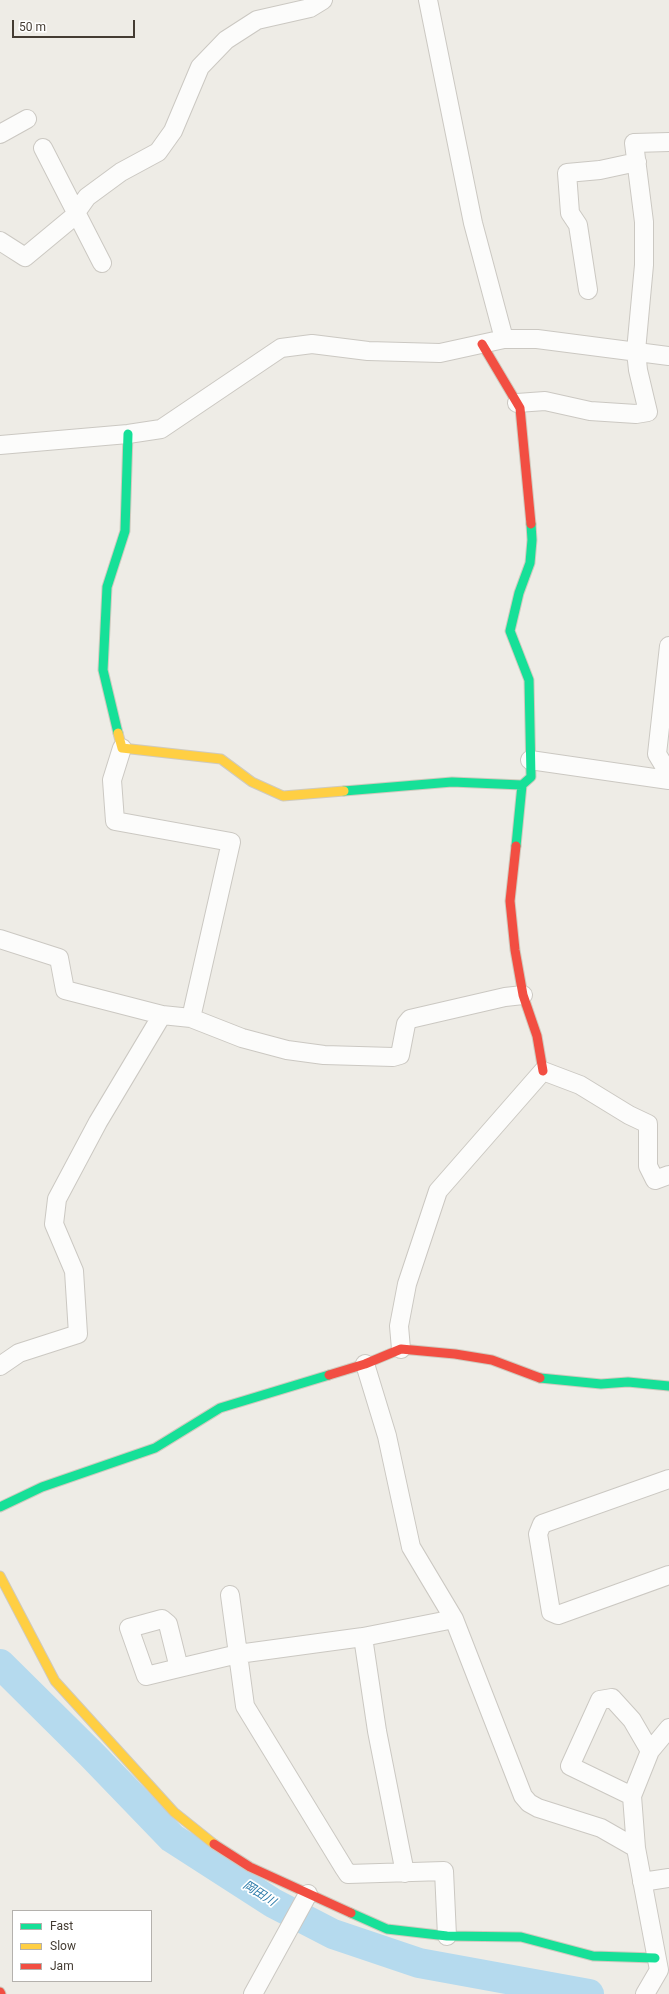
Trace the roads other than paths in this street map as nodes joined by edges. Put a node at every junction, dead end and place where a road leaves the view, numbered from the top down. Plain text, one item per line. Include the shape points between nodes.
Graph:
1 (323, 0) edge
2 (428, 0) edge
3 (27, 119) dead end
4 (0, 134) edge
5 (669, 142) edge
6 (43, 148) dead end
7 (637, 162) junction
8 (76, 213) junction
9 (0, 241) edge
10 (102, 263) dead end
11 (588, 290) dead end
12 (504, 339) junction
13 (482, 344) junction
14 (636, 352) junction
15 (669, 356) edge
16 (517, 403) junction
17 (128, 434) junction
18 (0, 445) edge
19 (669, 646) edge
20 (122, 748) junction
21 (530, 760) junction
22 (669, 774) edge
23 (669, 780) edge
24 (522, 785) junction
25 (0, 939) edge
26 (523, 995) junction
27 (162, 1015) junction
28 (191, 1018) junction
29 (543, 1071) junction
30 (669, 1175) edge
31 (401, 1349) junction
32 (365, 1364) junction
33 (0, 1366) edge
34 (669, 1386) edge
35 (669, 1479) edge
36 (0, 1507) edge
37 (669, 1575) edge
38 (0, 1576) edge
39 (230, 1595) dead end
40 (454, 1619) junction
41 (363, 1637) junction
42 (238, 1654) junction
43 (179, 1668) dead end
44 (669, 1728) edge
45 (650, 1752) junction
46 (632, 1796) junction
47 (636, 1848) junction
48 (404, 1873) junction
49 (669, 1878) edge
50 (642, 1882) junction
51 (308, 1894) junction
52 (447, 1936) junction
53 (661, 1966) edge
54 (647, 1990) edge
55 (253, 1994) edge

1 - 8 street via 310,8 257,20 226,40 200,67 173,131 158,152 121,172 87,197
2 - 12 street via 473,223
3 - 4 street
5 - 7 street via 634,143
6 - 8 street
7 - 11 street via 600,170 568,172 570,213 578,225
7 - 14 street via 644,222 644,265
8 - 9 street via 25,257
8 - 10 street
12 - 13 street
12 - 14 street via 537,339
13 - 16 street
13 - 17 street via 440,353 368,351 312,344 281,348 160,429
14 - 15 street
14 - 16 street via 648,412 636,414 590,411 545,401
16 - 21 street via 520,408 532,540 530,562 510,631 529,680
17 - 18 street
17 - 20 street via 125,531 107,587 103,670
19 - 22 street via 657,754
20 - 24 street via 221,759 252,782 282,796 452,782
20 - 28 street via 112,780 115,821 231,842
21 - 23 street
21 - 24 street via 531,777
24 - 26 street via 510,900
25 - 27 street via 59,958 65,990
26 - 28 street via 410,1019 406,1024 400,1055 394,1057 324,1055 287,1050 242,1038
26 - 29 street via 537,1036
27 - 28 street
27 - 33 street via 98,1122 58,1199 54,1224 74,1271 78,1334 19,1353
29 - 30 street via 580,1085 648,1124 648,1166 655,1180
29 - 31 street via 438,1191 407,1284 399,1326
31 - 32 street
31 - 34 street via 492,1360 545,1380 601,1384 628,1382
32 - 36 street via 220,1408 155,1448 42,1487
32 - 40 street via 387,1436 411,1547
35 - 37 street via 542,1524 538,1534 551,1612 558,1615
38 - 51 street via 55,1682 174,1812 205,1838 250,1867
39 - 42 street
40 - 41 street
40 - 47 street via 523,1796 538,1808 601,1828
41 - 42 street
41 - 48 street via 377,1731
42 - 43 street
42 - 48 street via 245,1706 348,1874
44 - 45 street
45 - 46 street
45 - 46 street via 632,1720 612,1698 600,1700 570,1766
46 - 47 street
47 - 50 street
48 - 52 street via 444,1871
49 - 50 street
50 - 53 street
51 - 52 street via 387,1929
51 - 55 street
52 - 53 street via 521,1937 593,1956
53 - 54 street

